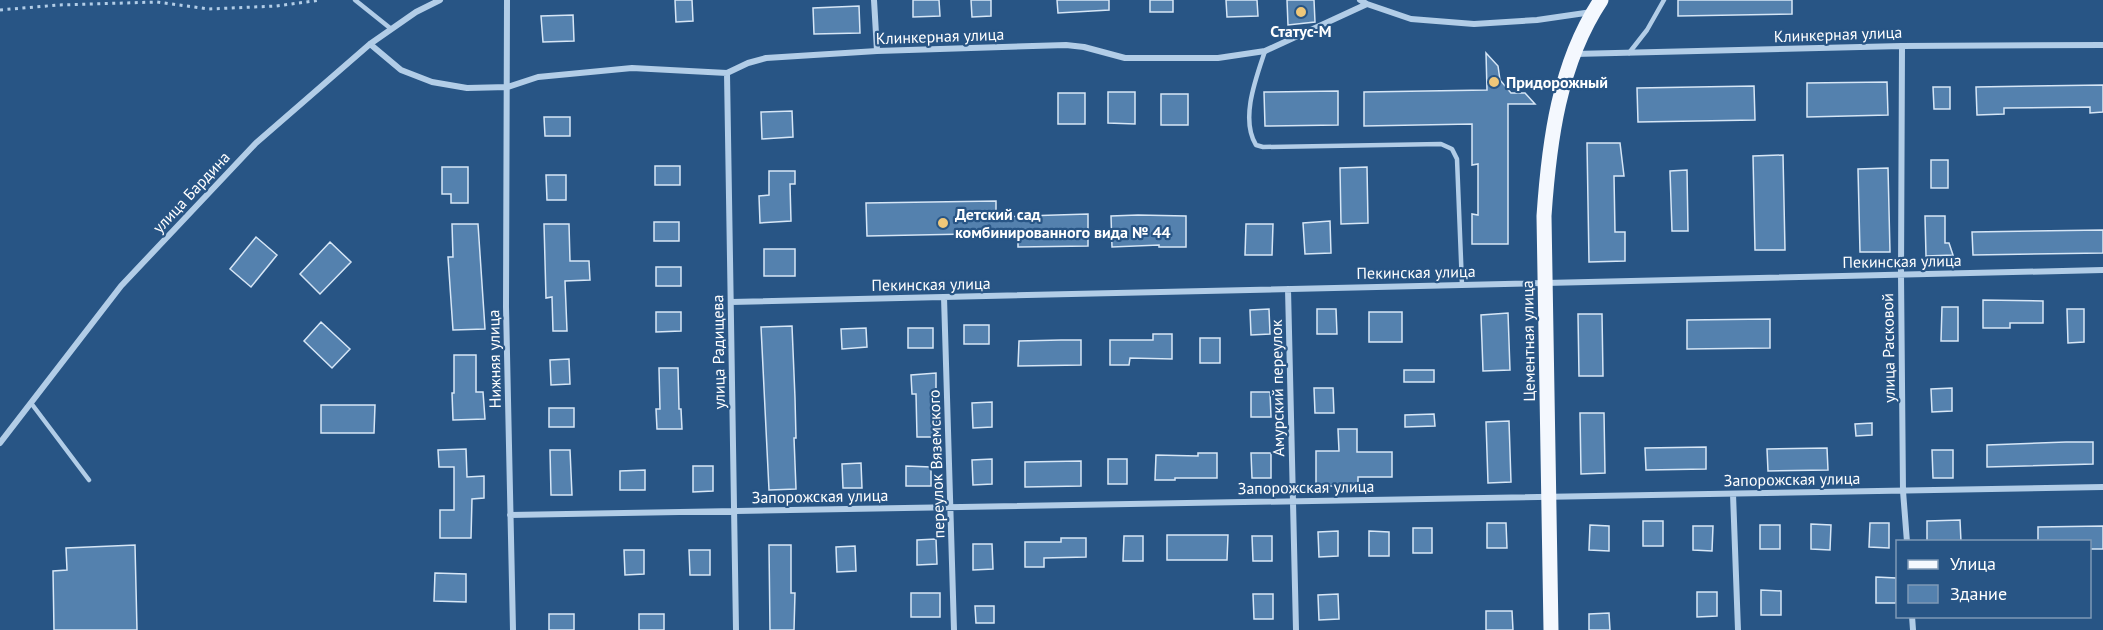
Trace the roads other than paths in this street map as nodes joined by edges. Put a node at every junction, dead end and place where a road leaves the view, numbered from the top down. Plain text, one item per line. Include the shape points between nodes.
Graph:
1 (355, 0) edge
2 (440, 0) edge
3 (507, 0) edge
4 (874, 0) edge
5 (1360, 0) edge
6 (1664, 0) edge
7 (1366, 4) junction
8 (1597, 6) edge
9 (390, 28) junction
10 (370, 44) junction
11 (2103, 45) edge
12 (1902, 46) junction
13 (877, 51) junction
14 (1265, 51) junction
15 (1573, 54) junction
16 (1628, 54) junction
17 (727, 73) junction
18 (508, 87) junction
19 (2103, 270) edge
20 (1901, 275) junction
21 (1544, 283) junction
22 (1462, 285) junction
23 (1288, 289) junction
24 (944, 297) junction
25 (730, 302) junction
26 (31, 403) junction
27 (0, 443) edge
28 (89, 480) dead end
29 (2103, 487) edge
30 (1903, 491) junction
31 (1733, 494) junction
32 (1549, 497) junction
33 (1293, 501) junction
34 (950, 507) junction
35 (734, 511) junction
36 (510, 514) junction
37 (1907, 540) edge
38 (513, 630) edge
39 (736, 630) edge
40 (954, 630) edge
41 (1296, 630) edge
42 (1551, 630) edge
43 (1738, 630) edge

1 - 9 lane
2 - 9 street, улица Бардина
3 - 18 street, Нижняя улица
4 - 13 street
5 - 7 street
6 - 16 lane
7 - 8 street via 1411,20 1474,24 1537,20
7 - 14 street, Клинкерная улица
8 - 15 main road, Цементная улица
9 - 10 street, улица Бардина
10 - 18 street, Клинкерная улица via 401,70 432,82
10 - 26 street, улица Бардина via 256,143 121,286
11 - 12 street, Клинкерная улица
12 - 16 street, Клинкерная улица
12 - 20 street, улица Расковой
13 - 14 street, Клинкерная улица via 1066,45 1125,58 1218,58
13 - 17 street, Клинкерная улица via 766,58
14 - 22 lane via 1250,104 1256,145 1441,144 1452,148 1457,159
15 - 16 street, Клинкерная улица
15 - 21 main road, Цементная улица via 1555,118 1547,168
17 - 18 street, Клинкерная улица via 633,68 538,77
17 - 25 street, улица Радищева
18 - 36 street, Нижняя улица via 506,307
19 - 20 street, Пекинская улица
20 - 21 street, Пекинская улица
20 - 30 street, улица Расковой
21 - 22 street, Пекинская улица
21 - 32 main road, Цементная улица
22 - 23 street, Пекинская улица
23 - 24 street, Пекинская улица
23 - 33 street, Амурский переулок
24 - 25 street, Пекинская улица
24 - 34 street, переулок Вяземского
25 - 35 street, улица Радищева
26 - 27 street, улица Бардина
26 - 28 lane
29 - 30 street, Запорожская улица
30 - 31 street, Запорожская улица
30 - 37 street, улица Расковой
31 - 32 street, Запорожская улица
31 - 43 street
32 - 33 street, Запорожская улица
32 - 42 main road, Цементная улица
33 - 34 street, Запорожская улица
33 - 41 street, Амурский переулок
34 - 35 street, Запорожская улица
34 - 40 street, переулок Вяземского
35 - 36 street, Запорожская улица
35 - 39 street, улица Радищева
36 - 38 street, Нижняя улица

